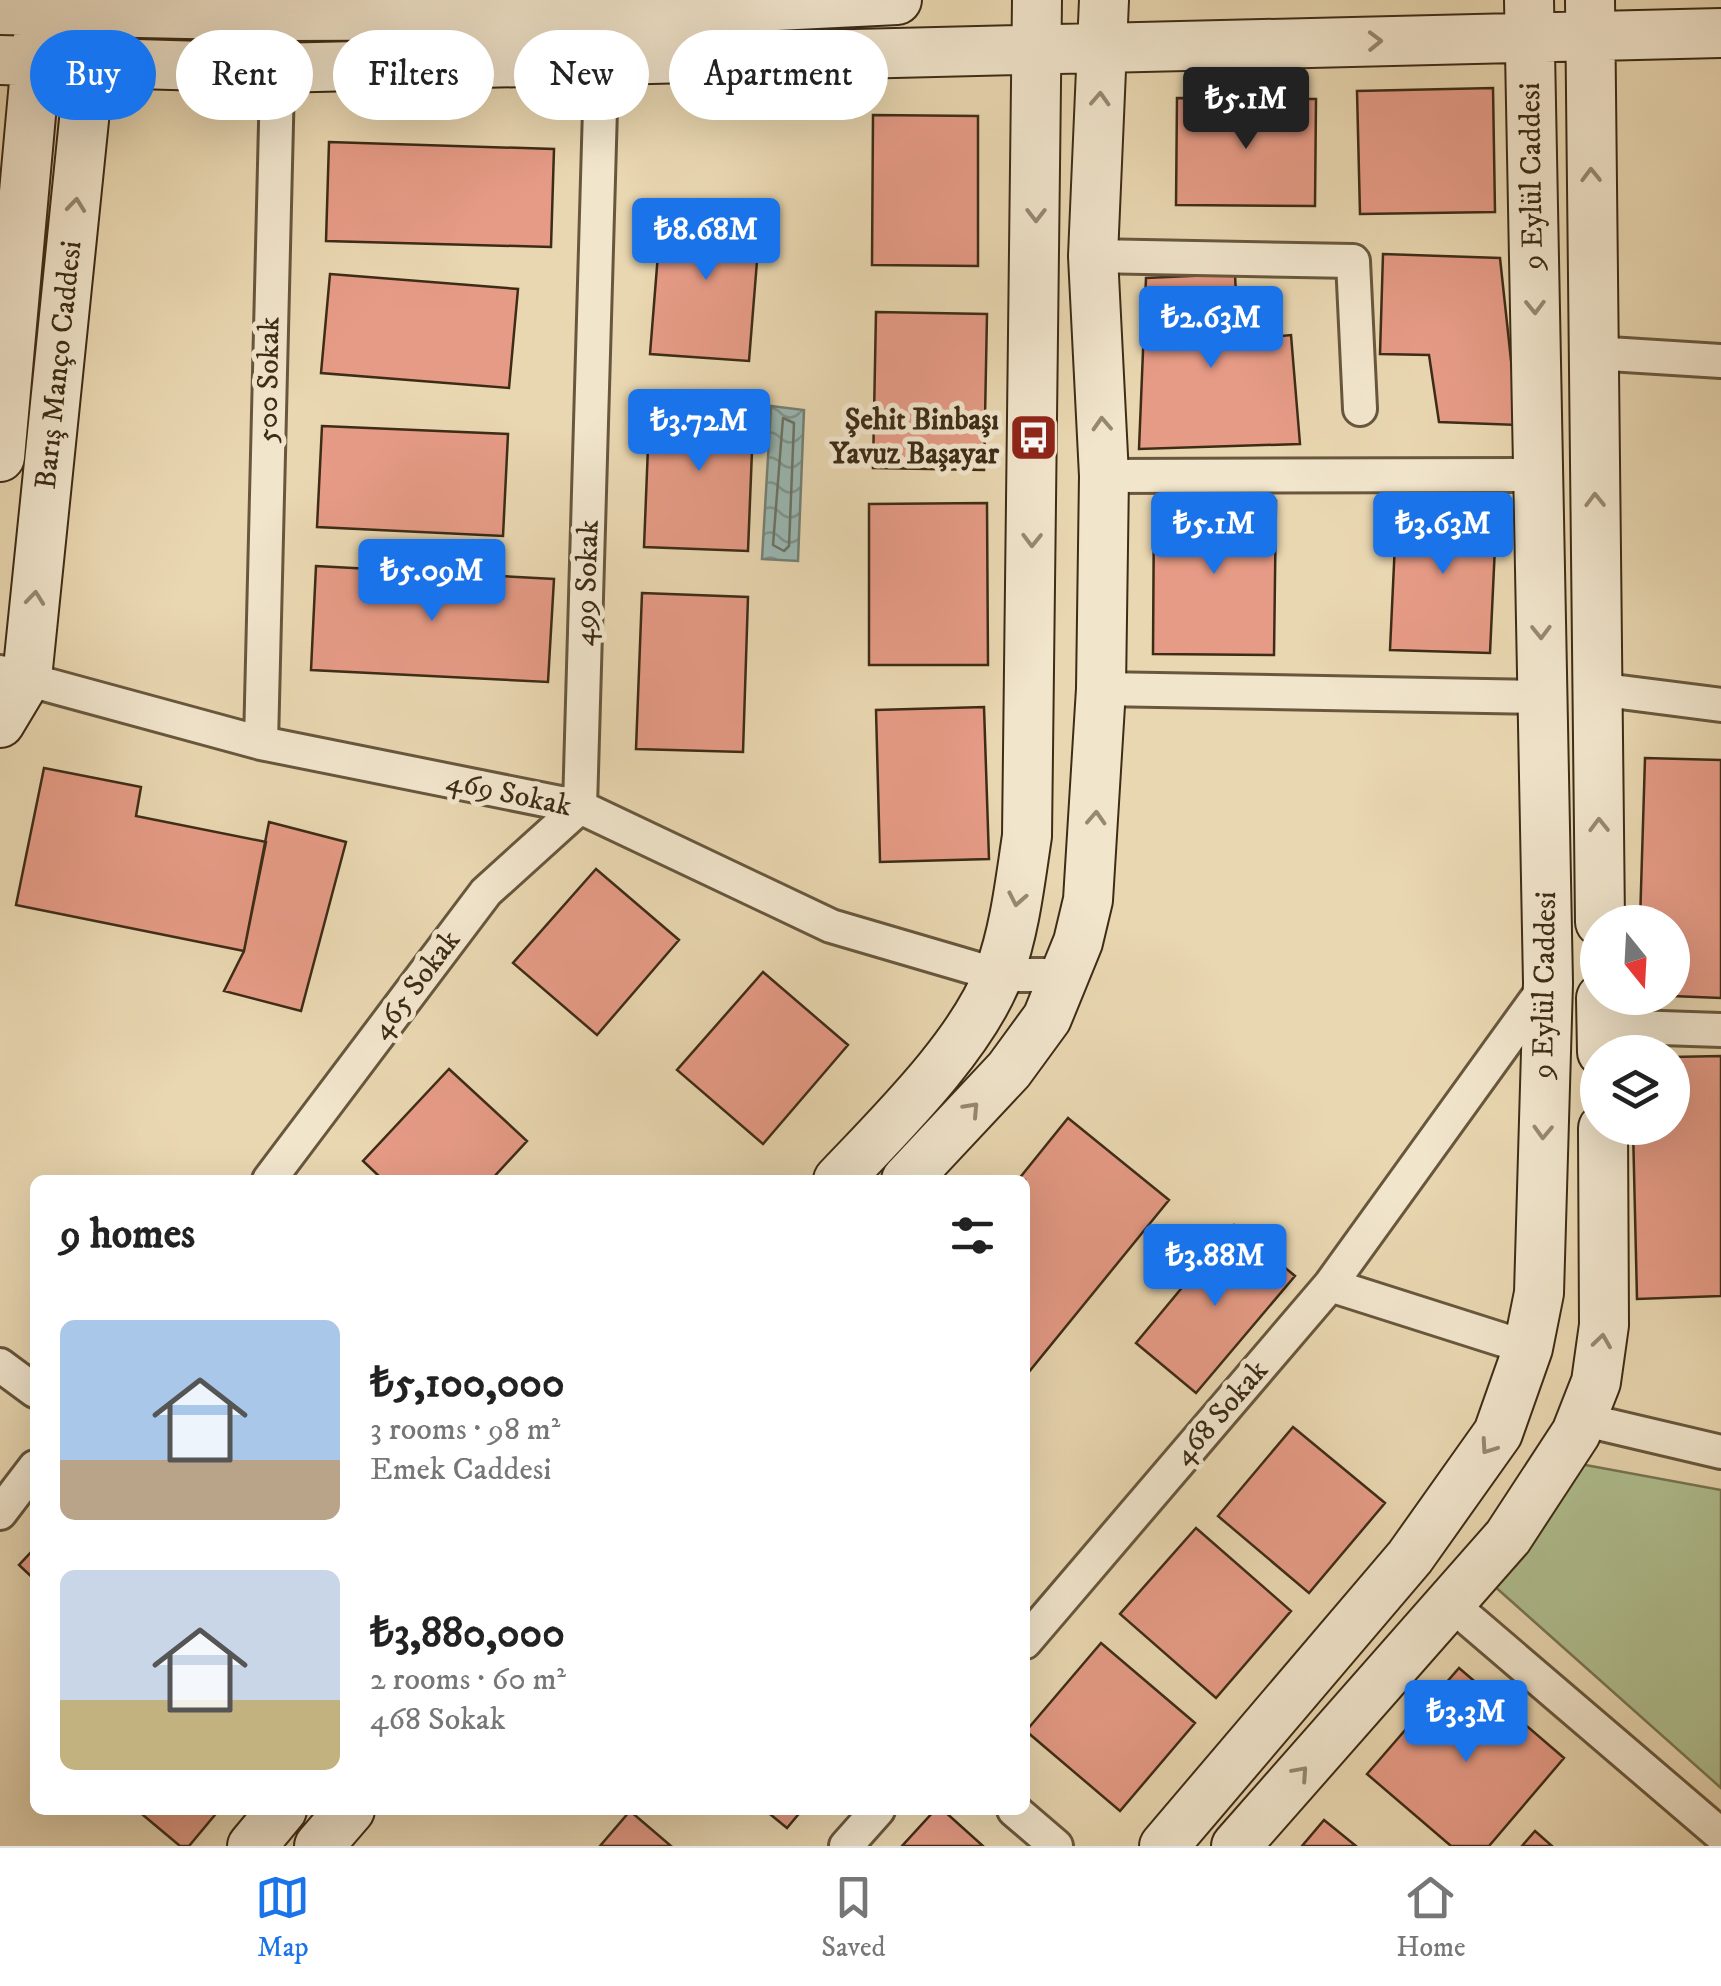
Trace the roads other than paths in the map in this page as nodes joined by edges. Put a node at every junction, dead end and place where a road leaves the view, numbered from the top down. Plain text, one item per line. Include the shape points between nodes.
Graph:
1 (897, 0) edge
2 (1037, 0) edge
3 (28, 7) edge
4 (96, 7) edge
5 (279, 8) edge
6 (599, 8) edge
7 (1530, 19) edge
8 (1589, 19) edge
9 (1103, 23) edge
10 (1721, 33) edge
11 (1037, 48) junction
12 (18, 60) edge
13 (649, 61) edge
14 (514, 64) edge
15 (313, 67) edge
16 (84, 120) edge
17 (275, 120) edge
18 (602, 120) edge
19 (1093, 256) junction
20 (1593, 354) junction
21 (1721, 361) edge
22 (2, 405) edge
23 (1360, 409) dead end
24 (0, 456) edge
25 (1538, 475) junction
26 (1104, 476) junction
27 (13, 675) edge
28 (1598, 689) junction
29 (1101, 690) junction
30 (1542, 698) junction
31 (1721, 705) edge
32 (0, 723) edge
33 (261, 743) junction
34 (580, 807) junction
35 (1600, 905) edge
36 (998, 975) junction
37 (1067, 975) junction
38 (1548, 983) junction
39 (1602, 1025) edge
40 (1721, 1030) edge
41 (1603, 1145) edge
42 (273, 1175) edge
43 (843, 1175) edge
44 (911, 1175) edge
45 (1330, 1285) junction
46 (1528, 1348) junction
47 (0, 1365) edge
48 (30, 1387) edge
49 (1581, 1419) junction
50 (1721, 1452) edge
51 (30, 1473) edge
52 (0, 1513) edge
53 (1452, 1604) junction
54 (1030, 1636) edge
55 (278, 1815) edge
56 (346, 1815) edge
57 (874, 1815) edge
58 (1020, 1815) edge
59 (1721, 1835) edge
60 (252, 1846) edge
61 (319, 1846) edge
62 (846, 1846) edge
63 (1056, 1846) edge
64 (1164, 1846) edge
65 (1236, 1846) edge

1 - 6 street
2 - 11 street
3 - 4 street
3 - 12 street, Barış Manço Caddesi
4 - 5 street
5 - 6 street
7 - 8 street
9 -> 7 street
7 -> 25 street, 9 Eylül Caddesi
8 - 10 street
20 -> 8 street, 9 Eylül Caddesi
9 - 11 street
19 -> 9 street
11 - 13 street
11 -> 36 street via 1027,836
12 - 22 street, Barış Manço Caddesi
14 - 15 street
27 -> 16 street, Barış Manço Caddesi
17 - 33 street, 500 Sokak
18 - 34 street, 499 Sokak
19 - 23 street via 1353,261
26 -> 19 street
20 - 21 street
28 -> 20 street, 9 Eylül Caddesi
22 - 24 street, Barış Manço Caddesi
25 - 26 street
25 -> 30 street, 9 Eylül Caddesi
26 - 29 street
27 - 32 street, Barış Manço Caddesi
27 - 33 street, 469 Sokak
28 - 31 street
35 -> 28 street, 9 Eylül Caddesi
29 - 30 street
37 -> 29 street via 1088,900
30 - 38 street, 9 Eylül Caddesi
33 - 34 street, 469 Sokak
34 - 36 street, 469 Sokak via 830,926
34 - 42 street, 465 Sokak via 486,892
36 - 37 street, 469 Sokak
36 - 43 street via 912,1103
44 -> 37 street via 1008,1070 1047,1018
38 - 45 street, 468 Sokak
38 -> 46 street, 9 Eylül Caddesi via 1539,1294
39 - 40 street
49 -> 41 street via 1596,1382 1604,1325
45 - 46 street
45 - 54 street, 468 Sokak
46 -> 64 street, 9 Eylül Caddesi via 1498,1432 1410,1557
47 - 48 street
49 - 50 street
49 - 53 street via 1508,1537
51 - 52 street
53 - 59 street
65 -> 53 street
55 - 60 street
56 - 61 street
57 - 62 street
58 - 63 street

